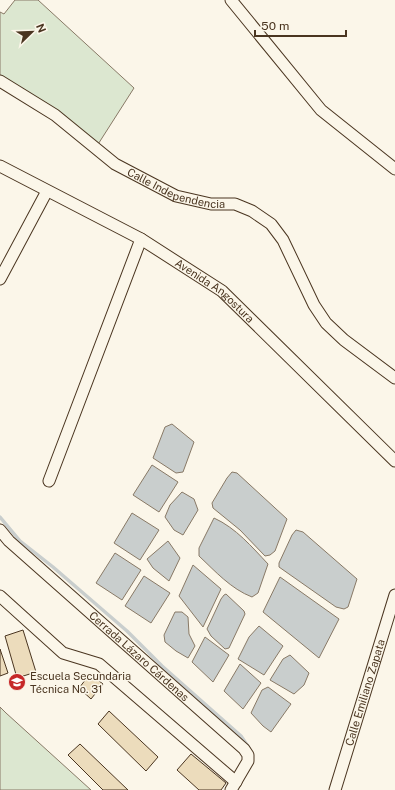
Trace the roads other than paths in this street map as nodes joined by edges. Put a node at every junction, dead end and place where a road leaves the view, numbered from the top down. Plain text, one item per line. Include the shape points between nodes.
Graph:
1 (231, 0) edge
2 (0, 81) edge
3 (0, 166) edge
4 (395, 169) edge
5 (47, 191) junction
6 (141, 240) junction
7 (0, 279) edge
8 (395, 378) edge
9 (395, 461) edge
10 (49, 481) dead end
11 (0, 530) edge
12 (395, 594) edge
13 (0, 596) edge
14 (234, 786) edge
15 (335, 790) edge

1 - 4 street via 321,110
2 - 8 street, Calle Independencia via 56,115 115,164 176,196 211,204 235,204 252,211 271,224 283,240 326,323 344,340
3 - 5 street, Avenida Angostura
5 - 6 street, Avenida Angostura
5 - 7 street
6 - 9 street, Avenida Angostura via 222,291
6 - 10 street
11 - 14 street, Cerrada Lázaro Cárdenas via 9,541 244,748 248,761
12 - 15 street, Calle Emiliano Zapata
13 - 14 street via 63,653 99,664

